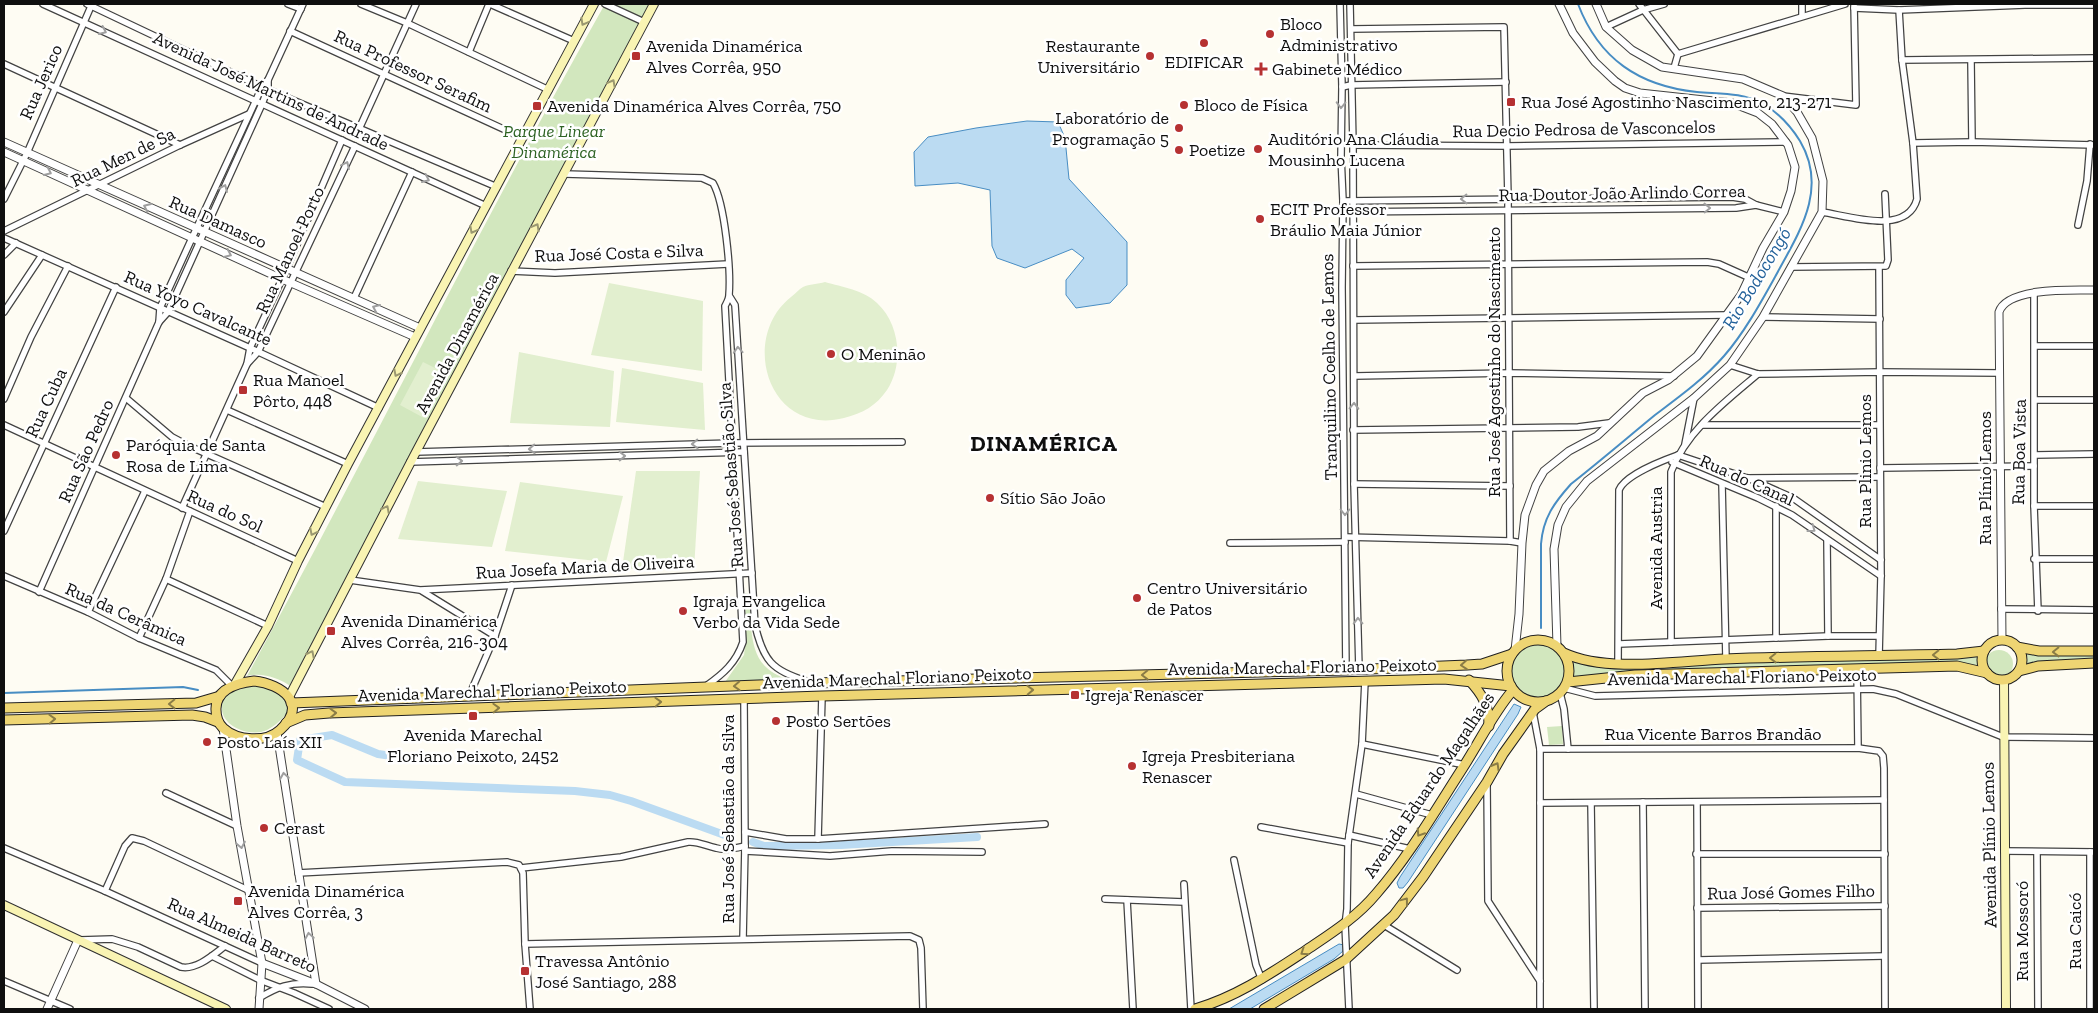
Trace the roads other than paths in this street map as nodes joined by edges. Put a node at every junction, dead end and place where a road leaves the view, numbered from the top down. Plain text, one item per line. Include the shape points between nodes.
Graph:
1 (43, 4) edge
2 (90, 4) edge
3 (288, 4) edge
4 (361, 4) edge
5 (416, 4) edge
6 (490, 4) edge
7 (594, 4) edge
8 (604, 4) edge
9 (654, 4) edge
10 (1340, 4) edge
11 (1350, 4) edge
12 (1559, 4) edge
13 (1596, 4) edge
14 (1639, 4) edge
15 (1664, 4) edge
16 (1802, 4) edge
17 (1845, 4) edge
18 (2025, 4) edge
19 (2076, 4) edge
20 (2094, 5) edge
21 (1854, 6) edge
22 (1962, 6) edge
23 (302, 7) edge
24 (1913, 7) edge
25 (1643, 10) junction
26 (1899, 10) junction
27 (1802, 16) junction
28 (84, 22) junction
29 (644, 22) junction
30 (407, 23) junction
31 (1606, 27) junction
32 (1350, 29) junction
33 (290, 32) junction
34 (574, 41) junction
35 (469, 52) junction
36 (1678, 54) junction
37 (2094, 58) edge
38 (1902, 60) junction
39 (1971, 61) junction
40 (4, 64) edge
41 (1674, 68) junction
42 (384, 74) junction
43 (1506, 82) junction
44 (1351, 85) junction
45 (1342, 87) junction
46 (55, 88) junction
47 (265, 88) junction
48 (549, 90) junction
49 (1783, 96) junction
50 (255, 101) junction
51 (262, 104) junction
52 (249, 114) junction
53 (256, 116) junction
54 (359, 128) junction
55 (523, 138) junction
56 (342, 140) junction
57 (4, 142) edge
58 (1786, 142) junction
59 (1972, 142) junction
60 (1913, 143) junction
61 (2092, 144) edge
62 (180, 145) junction
63 (1353, 145) junction
64 (355, 146) junction
65 (1507, 146) junction
66 (4, 152) edge
67 (27, 153) junction
68 (23, 160) junction
69 (412, 172) junction
70 (565, 174) junction
71 (98, 186) junction
72 (497, 187) junction
73 (89, 191) junction
74 (1885, 194) dead end
75 (1508, 198) junction
76 (4, 199) edge
77 (1343, 201) junction
78 (1353, 202) junction
79 (1756, 205) junction
80 (486, 206) junction
81 (1508, 211) junction
82 (1343, 212) junction
83 (1353, 212) junction
84 (1784, 212) junction
85 (1822, 212) junction
86 (1886, 222) junction
87 (2078, 225) dead end
88 (196, 229) junction
89 (4, 231) edge
90 (205, 232) junction
91 (4, 238) edge
92 (192, 238) junction
93 (200, 242) junction
94 (16, 243) junction
95 (4, 255) edge
96 (42, 255) junction
97 (728, 264) junction
98 (1507, 264) junction
99 (68, 266) junction
100 (1353, 266) junction
101 (1791, 267) junction
102 (1879, 267) junction
103 (286, 269) junction
104 (511, 272) junction
105 (296, 274) junction
106 (1748, 277) junction
107 (282, 279) junction
108 (292, 283) junction
109 (116, 287) junction
110 (2094, 290) edge
111 (2034, 293) junction
112 (730, 297) junction
113 (354, 298) junction
114 (160, 308) junction
115 (4, 312) edge
116 (168, 312) junction
117 (1726, 315) junction
118 (1763, 317) junction
119 (1508, 318) junction
120 (1880, 319) junction
121 (1354, 320) junction
122 (159, 322) junction
123 (420, 328) junction
124 (415, 337) junction
125 (2035, 346) junction
126 (2094, 346) edge
127 (250, 348) junction
128 (258, 352) junction
129 (247, 364) junction
130 (1730, 365) junction
131 (1880, 372) junction
132 (1509, 373) junction
133 (2000, 373) junction
134 (1758, 374) junction
135 (1354, 376) junction
136 (1674, 376) junction
137 (126, 398) junction
138 (1694, 398) junction
139 (4, 399) edge
140 (2035, 400) junction
141 (2094, 400) edge
142 (741, 402) junction
143 (730, 403) junction
144 (379, 408) junction
145 (227, 410) junction
146 (1608, 423) junction
147 (4, 425) edge
148 (1702, 425) junction
149 (1878, 425) junction
150 (1510, 427) junction
151 (1353, 430) junction
152 (902, 442) dead end
153 (732, 443) junction
154 (744, 443) junction
155 (43, 445) junction
156 (1685, 446) junction
157 (497, 450) junction
158 (416, 452) junction
159 (733, 452) junction
160 (744, 452) junction
161 (2094, 454) edge
162 (1678, 455) junction
163 (2035, 455) junction
164 (207, 456) junction
165 (1668, 458) junction
166 (498, 460) junction
167 (410, 462) junction
168 (348, 464) junction
169 (1674, 464) junction
170 (2034, 466) junction
171 (95, 468) junction
172 (1880, 468) junction
173 (2000, 468) junction
174 (1345, 472) junction
175 (1354, 472) junction
176 (1880, 477) junction
177 (1746, 478) junction
178 (1354, 484) junction
179 (1722, 484) junction
180 (1510, 486) junction
181 (145, 491) junction
182 (326, 506) junction
183 (1776, 506) junction
184 (2034, 506) junction
185 (2094, 506) edge
186 (182, 508) junction
187 (190, 511) junction
188 (4, 531) edge
189 (1355, 537) junction
190 (1345, 540) junction
191 (1827, 540) junction
192 (1510, 541) junction
193 (1230, 543) dead end
194 (1522, 543) junction
195 (2094, 558) edge
196 (2034, 559) junction
197 (1881, 560) junction
198 (298, 561) junction
199 (752, 573) junction
200 (739, 574) junction
201 (4, 576) edge
202 (1881, 576) junction
203 (166, 579) junction
204 (350, 580) junction
205 (512, 585) junction
206 (420, 590) junction
207 (39, 592) junction
208 (2001, 609) junction
209 (2094, 610) edge
210 (2038, 611) junction
211 (88, 612) junction
212 (268, 626) junction
213 (494, 636) junction
214 (1828, 636) junction
215 (1879, 636) junction
216 (139, 638) junction
217 (1776, 638) junction
218 (1725, 640) junction
219 (2002, 640) junction
220 (1671, 642) junction
221 (1619, 644) junction
222 (1557, 646) junction
223 (2017, 647) junction
224 (1984, 651) junction
225 (2094, 651) edge
226 (1514, 652) junction
227 (1564, 653) junction
228 (1879, 656) junction
229 (1726, 659) junction
230 (2094, 663) edge
231 (1618, 664) junction
232 (1360, 669) junction
233 (1857, 669) junction
234 (1346, 670) junction
235 (2019, 671) junction
236 (1988, 673) junction
237 (1469, 680) junction
238 (2004, 680) junction
239 (1365, 681) junction
240 (812, 683) junction
241 (234, 685) junction
242 (704, 688) junction
243 (1512, 688) junction
244 (1564, 688) junction
245 (1858, 689) junction
246 (220, 696) junction
247 (468, 696) junction
248 (822, 696) junction
249 (744, 699) junction
250 (290, 700) junction
251 (1546, 701) junction
252 (4, 708) edge
253 (1533, 712) junction
254 (4, 720) edge
255 (286, 724) junction
256 (221, 725) junction
257 (1489, 727) junction
258 (277, 733) junction
259 (2003, 737) junction
260 (2094, 738) edge
261 (1362, 744) junction
262 (1540, 748) junction
263 (1858, 748) junction
264 (1568, 749) junction
265 (1465, 765) junction
266 (1487, 782) junction
267 (166, 793) dead end
268 (1356, 794) junction
269 (1884, 800) junction
270 (1591, 802) junction
271 (1644, 802) junction
272 (1697, 802) junction
273 (1540, 803) junction
274 (1432, 815) junction
275 (1045, 824) dead end
276 (237, 826) junction
277 (1262, 827) dead end
278 (745, 832) junction
279 (1349, 835) junction
280 (818, 839) junction
281 (1348, 843) junction
282 (4, 848) edge
283 (746, 848) junction
284 (1410, 849) junction
285 (2004, 851) junction
286 (982, 852) dead end
287 (2037, 852) junction
288 (2092, 852) edge
289 (1696, 854) junction
290 (1885, 854) junction
291 (1234, 860) dead end
292 (521, 868) junction
293 (298, 873) junction
294 (1184, 884) dead end
295 (105, 890) junction
296 (250, 891) junction
297 (1106, 899) dead end
298 (1127, 900) junction
299 (1184, 902) junction
300 (4, 905) edge
301 (1885, 906) junction
302 (1697, 908) junction
303 (1345, 925) junction
304 (1384, 925) junction
305 (742, 939) junction
306 (78, 940) junction
307 (525, 944) junction
308 (226, 946) junction
309 (212, 956) junction
310 (1884, 956) junction
311 (1345, 960) junction
312 (1698, 960) junction
313 (262, 963) junction
314 (1457, 970) dead end
315 (260, 980) junction
316 (1262, 980) junction
317 (4, 981) edge
318 (1540, 981) junction
319 (316, 984) junction
320 (278, 987) junction
321 (259, 998) junction
322 (51, 1001) junction
323 (47, 1009) edge
324 (70, 1009) edge
325 (226, 1009) edge
326 (259, 1009) edge
327 (329, 1009) edge
328 (365, 1009) edge
329 (530, 1009) edge
330 (923, 1009) edge
331 (1133, 1009) edge
332 (1191, 1009) edge
333 (1195, 1009) edge
334 (1264, 1009) edge
335 (1349, 1009) edge
336 (1540, 1009) edge
337 (1594, 1009) edge
338 (1645, 1009) edge
339 (1698, 1009) edge
340 (1885, 1009) edge
341 (2006, 1009) edge
342 (2038, 1009) edge
343 (2090, 1009) edge

1 - 28 street, Avenida José Martins de Andrade
2 - 28 street, Rua Jerico
2 - 47 street
3 - 23 street
4 - 30 street
5 - 30 street
6 - 34 street
6 - 35 street
7 -> 34 main road
8 - 29 street
9 - 29 main road, Avenida Dinamérica
10 - 45 street, Tranquilino Coelho de Lemos
11 - 32 street, Tranquilino Coelho de Lemos
12 - 58 street via 1580,43 1605,72 1625,88 1732,103 1758,113
13 - 31 street
14 - 25 street
15 - 25 street
16 - 27 street
17 - 27 street
18 - 19 street
18 - 22 street
19 - 20 street
21 - 26 street
21 - 49 street via 1856,105
22 - 24 street
23 - 33 street
24 - 26 street
25 - 31 street
25 - 36 street
26 - 38 street
27 - 36 street
28 - 46 street, Rua Jerico
28 -> 50 street, Avenida José Martins de Andrade
70 -> 29 main road, Avenida Dinamérica
30 - 35 street
30 - 42 street
31 - 41 street via 1632,50 1662,67
32 - 43 street, Rua José Agostinho do Nascimento via 1504,27
32 - 44 street, Tranquilino Coelho de Lemos
33 - 42 street, Rua Professor Serafim
33 - 47 street
34 - 48 main road
35 - 48 street
36 - 41 street
37 - 39 street
38 - 39 street
38 - 60 street
39 - 59 street
40 - 46 street
41 - 49 street via 1743,79
42 - 54 street
42 - 55 street, Rua Professor Serafim
43 - 44 street
43 - 65 street, Rua José Agostinho do Nascimento
44 - 45 street
44 - 63 street, Tranquilino Coelho de Lemos
45 -> 77 street, Tranquilino Coelho de Lemos
46 - 62 street
46 - 67 street, Rua Jerico
47 - 50 street, Rua São Pedro
47 - 51 street, Rua São Pedro
47 - 54 street
48 - 55 main road
49 - 85 street via 1798,112 1812,138 1823,180
50 - 51 street, Avenida José Martins de Andrade
50 - 52 street, Rua São Pedro
51 - 53 street, Rua São Pedro
51 - 56 street, Avenida José Martins de Andrade
52 - 53 street
52 - 62 street, Rua Men de Sa
52 - 88 street, Rua São Pedro
90 -> 53 street, Rua São Pedro
54 - 72 street
55 - 72 main road
56 - 64 street, Avenida José Martins de Andrade
56 - 103 street, Rua Manoel Porto
57 - 67 street, Rua Damasco
58 - 65 street, Rua Decio Pedrosa de Vasconcelos
58 - 84 street via 1795,167
59 - 60 street
59 - 61 street
60 - 86 street via 1917,199 1908,215
61 - 87 street
62 - 71 street, Rua Men de Sa
63 - 65 street, Rua Decio Pedrosa de Vasconcelos
63 - 78 street, Tranquilino Coelho de Lemos
64 - 69 street, Avenida José Martins de Andrade
105 -> 64 street, Rua Manoel Porto
65 - 75 street, Rua José Agostinho do Nascimento
66 - 68 street, Rua Damasco
67 - 68 street, Rua Jerico
67 - 71 street, Rua Damasco
68 -> 73 street, Rua Damasco
68 - 76 street, Rua Jerico
69 -> 80 street, Avenida José Martins de Andrade
69 - 113 street
70 - 97 street, Rua José Sebastião Silva via 708,180 716,188
104 -> 70 main road, Avenida Dinamérica
71 - 73 street, Rua Men de Sa
88 -> 71 street, Rua Damasco
72 - 80 main road
73 - 89 street, Rua Men de Sa
73 - 92 street, Rua Damasco
74 - 86 street
75 -> 78 street, Rua Doutor João Arlindo Correa
75 - 79 street, Rua Doutor João Arlindo Correa via 1732,197
75 - 81 street, Rua José Agostinho do Nascimento
77 - 78 street, Rua Doutor João Arlindo Correa
77 - 82 street, Tranquilino Coelho de Lemos
78 - 83 street, Tranquilino Coelho de Lemos
81 -> 79 street, Rua Doutor João Arlindo Correa via 1736,208
79 - 84 street
80 -> 123 main road
81 - 83 street, Rua Doutor João Arlindo Correa
81 - 98 street, Rua José Agostinho do Nascimento
82 - 83 street, Rua Doutor João Arlindo Correa
82 - 174 street, Tranquilino Coelho de Lemos
83 - 100 street, Tranquilino Coelho de Lemos
84 - 106 street
85 - 86 street
85 - 101 street
86 - 102 street via 1888,264
88 - 90 street, Rua Damasco
88 - 92 street, Rua São Pedro
90 - 93 street, Rua São Pedro
90 - 103 street, Rua Damasco
91 - 94 street, Rua Yoyo Cavalcante
92 - 93 street, Rua Damasco
92 - 114 street, Rua São Pedro
93 -> 107 street, Rua Damasco
93 - 116 street, Rua São Pedro
94 - 95 street
94 - 96 street, Rua Yoyo Cavalcante
96 - 99 street, Rua Yoyo Cavalcante
96 - 115 street
97 - 104 street, Rua José Costa e Silva via 555,273
97 - 112 street, Rua José Sebastião Silva
98 - 100 street
98 - 106 street via 1707,262
98 - 119 street, Rua José Agostinho do Nascimento
99 - 109 street, Rua Yoyo Cavalcante
99 - 139 street via 31,337
100 - 121 street, Tranquilino Coelho de Lemos
101 - 102 street
101 - 118 street
102 - 120 street, Rua Plinio Lemos
103 - 105 street, Rua Damasco
103 - 107 street, Rua Manoel Porto
104 - 158 main road, Avenida Dinamérica
105 - 108 street, Rua Manoel Porto
105 - 113 street, Rua Damasco
106 - 117 street via 1741,295
107 - 108 street, Rua Damasco
107 - 127 street, Rua Manoel Porto
108 - 124 street, Rua Damasco
108 - 128 street, Rua Manoel Porto
109 - 114 street, Rua Yoyo Cavalcante
109 - 155 street, Rua Cuba
110 - 111 street
111 - 125 street, Rua Boa Vista
111 - 133 street, Rua Plínio Lemos via 2004,303 1999,316
142 -> 112 street, Rua José Sebastião Silva via 735,305
112 - 143 street, Rua José Sebastião Silva via 725,306
123 -> 113 street, Rua Damasco
114 - 116 street, Rua Yoyo Cavalcante
114 - 122 street, Rua São Pedro
116 - 122 street, Rua São Pedro
116 - 127 street, Rua Yoyo Cavalcante
117 - 119 street
117 - 136 street via 1697,356
118 - 120 street
118 - 130 street
119 - 121 street
119 - 132 street, Rua José Agostinho do Nascimento
120 - 131 street, Rua Plinio Lemos
121 - 135 street, Tranquilino Coelho de Lemos
122 - 137 street, Rua São Pedro
123 - 124 main road
124 -> 144 main road
125 - 126 street
125 - 140 street, Rua Boa Vista
127 - 128 street, Rua Yoyo Cavalcante
127 - 129 street, Rua Manoel Porto
128 - 129 street, Rua Manoel Porto
128 - 144 street, Rua Yoyo Cavalcante
129 - 145 street, Rua Manoel Porto
130 - 134 street
130 - 138 street
131 - 133 street
131 - 134 street
131 - 149 street, Rua Plinio Lemos
132 - 135 street
132 - 136 street
132 - 150 street, Rua José Agostinho do Nascimento
133 - 173 street, Rua Plínio Lemos
134 - 148 street
151 -> 135 street, Tranquilino Coelho de Lemos
136 - 146 street via 1643,393
137 - 164 street via 172,437
137 - 171 street, Rua São Pedro
138 - 156 street
138 - 222 street via 1587,481 1566,507 1558,525 1554,549
140 - 141 street
140 - 163 street, Rua Boa Vista
142 - 143 street
142 - 154 street, Rua José Sebastião Silva
143 - 153 street, Rua José Sebastião Silva
144 - 168 main road
145 - 164 street, Rua Manoel Porto
145 - 168 street
146 - 150 street via 1578,427
146 - 194 street via 1597,436 1569,451 1544,471 1525,515
147 - 155 street, Rua do Sol
148 - 149 street
148 - 156 street
149 - 172 street, Rua Plinio Lemos
150 - 151 street
150 - 180 street, Rua José Agostinho do Nascimento
151 - 175 street, Tranquilino Coelho de Lemos
152 - 154 street
153 - 154 street
153 -> 157 street
153 - 159 street, Rua José Sebastião Silva
154 - 160 street, Rua José Sebastião Silva
155 - 171 street, Rua do Sol
155 - 188 street, Rua Cuba
156 - 162 street
157 - 158 street
157 - 166 street
158 - 167 main road, Avenida Dinamérica
159 - 160 street
166 -> 159 street
159 - 200 street, Rua José Sebastião Silva
160 - 199 street, Rua José Sebastião Silva
161 - 163 street
162 - 165 street
162 - 169 street, Avenida Austria
162 - 177 street
163 - 170 street, Rua Boa Vista
164 - 182 street
164 - 186 street, Rua Manoel Porto
165 - 169 street
165 - 221 street via 1631,477 1619,490
167 -> 166 street
204 -> 167 main road, Avenida Dinamérica
168 - 182 main road
169 - 179 street, Rua do Canal
169 - 220 street, Avenida Austria via 1670,483
170 - 173 street
170 - 184 street, Rua Boa Vista
171 - 181 street, Rua do Sol
171 - 207 street, Rua São Pedro
172 - 173 street
172 - 176 street, Rua Plinio Lemos
173 - 208 street, Rua Plínio Lemos
174 - 175 street
174 -> 190 street, Tranquilino Coelho de Lemos
175 - 178 street, Tranquilino Coelho de Lemos
176 - 177 street
176 - 197 street, Rua Plinio Lemos
177 - 197 street, Rua do Canal via 1793,498
178 - 180 street
178 - 189 street, Tranquilino Coelho de Lemos
179 - 183 street, Rua do Canal
179 - 218 street
180 - 192 street, Rua José Agostinho do Nascimento
181 - 186 street, Rua do Sol
181 - 211 street
182 -> 198 main road
183 -> 191 street, Rua do Canal
183 - 217 street
184 - 185 street
184 - 196 street, Rua Boa Vista
186 - 187 street, Rua do Sol
187 - 198 street, Rua do Sol
187 - 203 street
189 - 190 street
189 - 192 street
232 -> 189 street, Tranquilino Coelho de Lemos
190 - 193 street
190 - 234 street, Tranquilino Coelho de Lemos
191 - 202 street, Rua do Canal
191 - 214 street
192 - 194 street
194 - 226 street
195 - 196 street
196 - 210 street, Rua Boa Vista
197 - 202 street, Rua Plinio Lemos
198 - 212 main road
199 - 200 street, Rua Josefa Maria de Oliveira
199 - 240 street, Rua José Sebastião Silva via 755,625 766,657 782,673
200 - 205 street, Rua Josefa Maria de Oliveira
200 - 242 street, Rua José Sebastião Silva via 743,642 740,652 732,665
201 - 207 street, Rua da Cerâmica
202 - 215 street, Rua Plinio Lemos
203 - 212 street
203 - 216 street
204 - 206 street, Rua Josefa Maria de Oliveira
250 -> 204 main road, Avenida Dinamérica
205 - 206 street, Rua Josefa Maria de Oliveira
205 - 213 street
206 - 213 street, Rua Josefa Maria de Oliveira
207 - 211 street, Rua da Cerâmica
208 - 210 street
208 - 219 street, Rua Plínio Lemos
209 - 210 street
211 - 216 street, Rua da Cerâmica
212 - 241 main road
213 - 247 street
214 - 215 street
214 - 217 street
215 - 228 street, Rua Plinio Lemos
216 - 241 street, Rua da Cerâmica via 216,670
217 - 218 street
218 - 220 street
218 - 229 street
219 - 223 main road
219 - 224 main road via 1992,642
220 - 221 street
221 - 231 street
222 - 226 main road via 1537,640 1527,642
222 - 227 main road
225 -> 223 main road via 2039,651
223 - 235 main road via 2022,659
224 -> 228 main road, Avenida Marechal Floriano Peixoto
224 - 236 main road via 1982,663
226 -> 232 main road, Avenida Marechal Floriano Peixoto via 1482,664
226 - 243 main road via 1507,670
227 - 231 main road, Avenida Marechal Floriano Peixoto via 1588,662
227 - 244 main road via 1569,667
228 -> 229 main road, Avenida Marechal Floriano Peixoto
229 - 231 main road, Avenida Marechal Floriano Peixoto
230 - 235 main road via 2038,666
232 - 234 main road, Avenida Marechal Floriano Peixoto
233 - 236 main road, Avenida Marechal Floriano Peixoto via 1957,666
233 - 244 main road, Avenida Marechal Floriano Peixoto via 1635,675
233 - 245 street
234 -> 240 main road, Avenida Marechal Floriano Peixoto
235 - 238 main road
236 - 238 main road
237 - 239 main road, Avenida Marechal Floriano Peixoto
237 - 243 main road, Avenida Marechal Floriano Peixoto
237 - 257 main road via 1486,703
238 - 259 main road, Avenida Plínio Lemos
248 -> 239 main road, Avenida Marechal Floriano Peixoto
239 - 261 street
240 -> 242 main road, Avenida Marechal Floriano Peixoto
241 - 246 main road
241 - 250 main road via 266,682 279,688
242 - 247 main road, Avenida Marechal Floriano Peixoto
243 - 251 main road via 1528,700
243 - 257 main road, Avenida Eduardo Magalhães
244 - 245 street, Avenida Marechal Floriano Peixoto via 1596,696
244 - 251 main road
244 - 264 street
245 - 259 street, Avenida Marechal Floriano Peixoto via 1896,694
245 - 263 street
246 -> 252 main road via 196,703
246 - 256 main road via 216,708
247 - 250 main road, Avenida Marechal Floriano Peixoto
248 - 249 main road, Avenida Marechal Floriano Peixoto
248 - 280 street
255 -> 249 main road, Avenida Marechal Floriano Peixoto via 305,715 329,713
249 - 278 street, Rua José Sebastião da Silva
250 - 255 main road via 290,717
251 - 253 main road
253 - 262 street
266 -> 253 main road
254 -> 256 main road via 192,715 205,716
255 - 258 main road
256 - 258 main road via 229,732 246,738 262,738
256 - 276 street
257 - 265 main road, Avenida Eduardo Magalhães
293 -> 258 street
259 - 260 street
259 - 285 main road, Avenida Plínio Lemos
261 - 265 street
261 - 268 street
262 - 264 street, Rua Vicente Barros Brandão
262 - 273 street
263 - 264 street, Rua Vicente Barros Brandão
263 - 269 street, Rua Vicente Barros Brandão via 1874,749 1883,756
265 - 274 main road, Avenida Eduardo Magalhães
304 -> 266 main road via 1404,904
266 - 318 street via 1488,901
267 - 276 street
268 - 274 street
268 - 279 street
269 - 272 street
269 - 290 street
270 - 271 street
270 - 273 street
270 - 337 street
271 - 272 street
271 - 338 street
272 - 289 street
273 - 318 street
274 -> 284 main road, Avenida Eduardo Magalhães
275 - 280 street
276 -> 296 street
277 - 281 street
278 - 280 street via 786,839
278 - 283 street, Rua José Sebastião da Silva
279 - 281 street
279 - 284 street
281 - 303 street
282 - 295 street, Rua Almeida Barreto
283 - 286 street via 830,856 892,851
283 - 292 street via 717,849 695,841 621,857
283 - 305 street, Rua José Sebastião da Silva
284 - 303 main road, Avenida Eduardo Magalhães via 1375,896
285 - 287 street
285 - 341 main road, Avenida Plínio Lemos
287 - 288 street
287 - 342 street, Rua Mossoró
288 - 343 street, Rua Caicó
289 - 290 street
289 - 302 street
290 - 301 street
291 - 316 street
292 - 293 street via 507,862
292 - 307 street
319 -> 293 street
294 - 299 street
295 - 296 street via 132,838
295 - 308 street, Rua Almeida Barreto
296 - 313 street
297 - 298 street
298 - 299 street
298 - 331 street
299 - 332 street
300 - 306 main road
301 - 302 street, Rua José Gomes Filho
301 - 310 street
302 - 312 street
303 - 311 street
303 -> 316 main road, Avenida Eduardo Magalhães
304 - 311 main road
304 - 314 street
305 - 307 street, Rua José Sebastião da Silva
305 - 330 street, Rua José Sebastião da Silva via 910,936 919,940 922,956
306 - 309 street via 112,939 138,947 181,968
306 - 322 street
306 - 325 main road
307 - 329 street
308 - 309 street
308 - 313 street, Rua Almeida Barreto
309 - 315 street
310 - 312 street
310 - 340 street
311 - 334 main road
311 - 335 street
312 - 339 street
313 - 315 street
313 - 319 street, Rua Almeida Barreto
315 - 320 street
315 - 321 street
316 - 333 main road, Avenida Eduardo Magalhães via 1234,995
317 - 322 street
318 - 336 street
319 - 320 street
319 - 328 street, Rua Almeida Barreto
320 - 321 street
320 - 327 street
321 - 326 street
322 - 323 street
322 - 324 street

